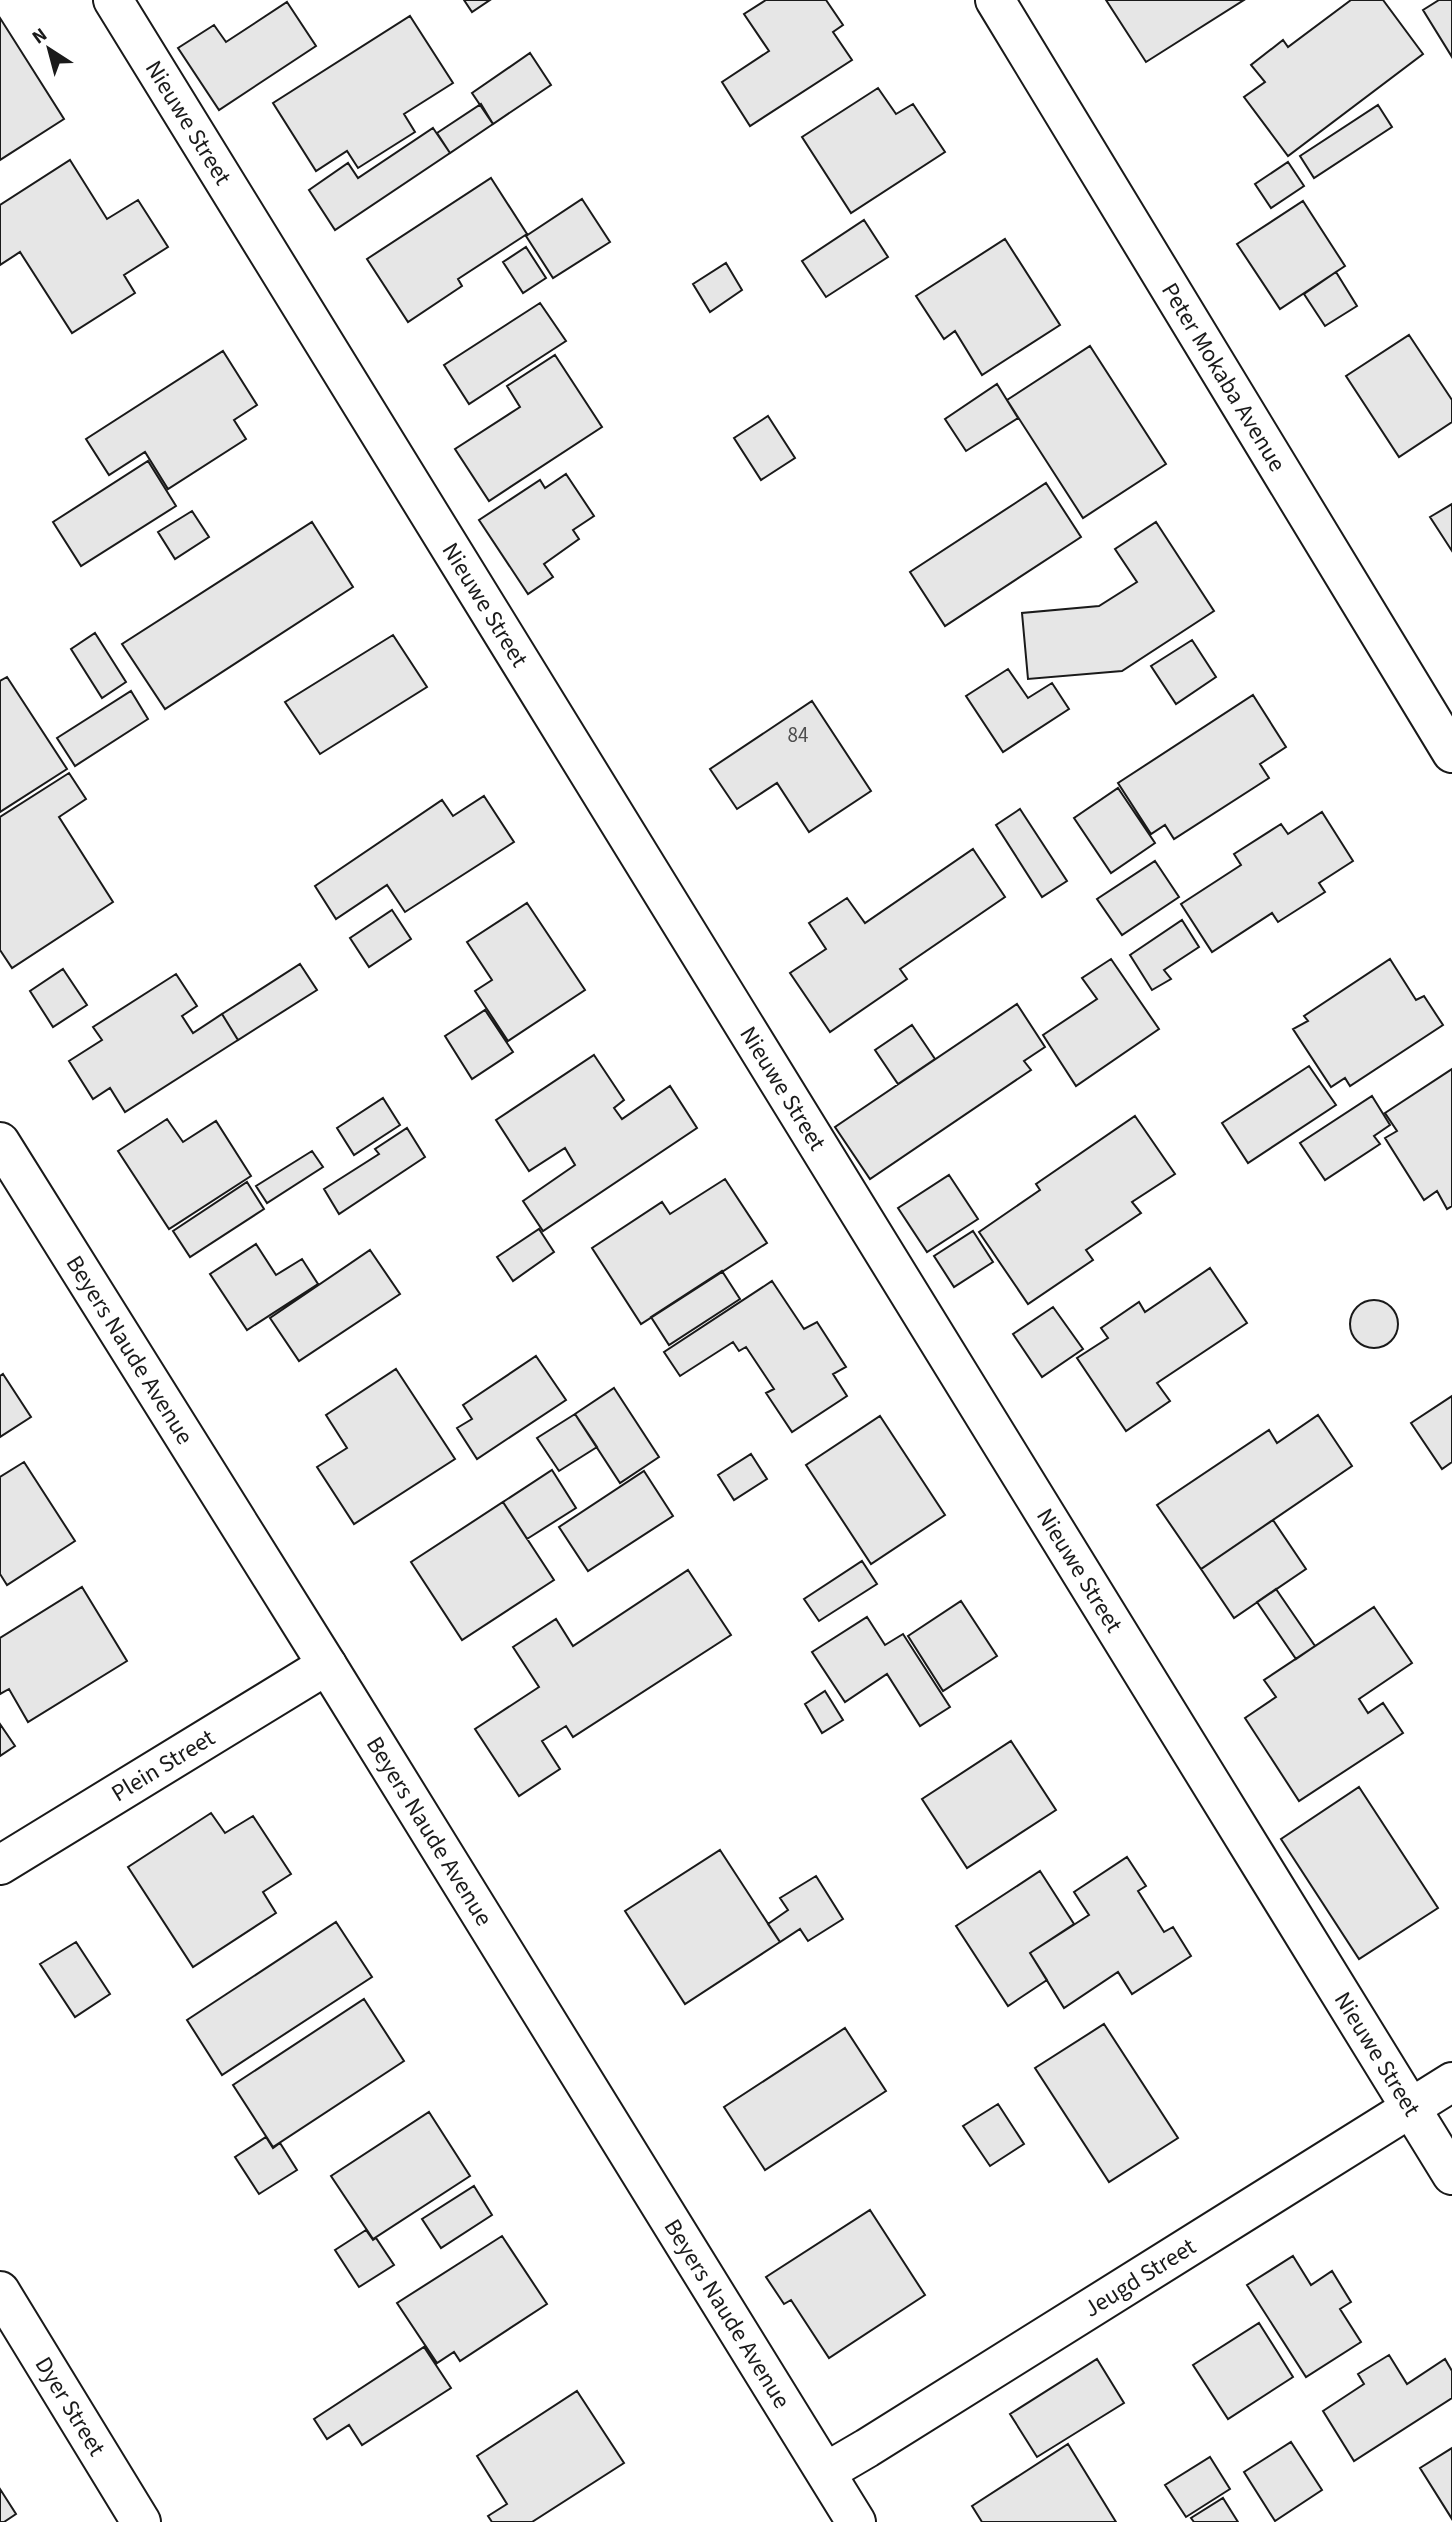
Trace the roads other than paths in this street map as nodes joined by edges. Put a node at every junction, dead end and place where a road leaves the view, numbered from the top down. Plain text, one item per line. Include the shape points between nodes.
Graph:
1 (113, 0) edge
2 (995, 0) edge
3 (1452, 753) edge
4 (0, 1142) edge
5 (327, 1665) junction
6 (0, 1865) edge
7 (1452, 2082) edge
8 (1411, 2108) junction
9 (1452, 2175) edge
10 (0, 2291) edge
11 (826, 2472) junction
12 (141, 2522) edge
13 (856, 2522) edge

1 - 8 street, Nieuwe Street
2 - 3 street, Peter Mokaba Avenue
4 - 5 street, Beyers Naude Avenue
5 - 6 street, Plein Street
5 - 11 street, Beyers Naude Avenue
7 - 8 street, Jeugd Street
8 - 9 street, Nieuwe Street
8 - 11 street, Jeugd Street
10 - 12 street, Dyer Street
11 - 13 street, Beyers Naude Avenue

